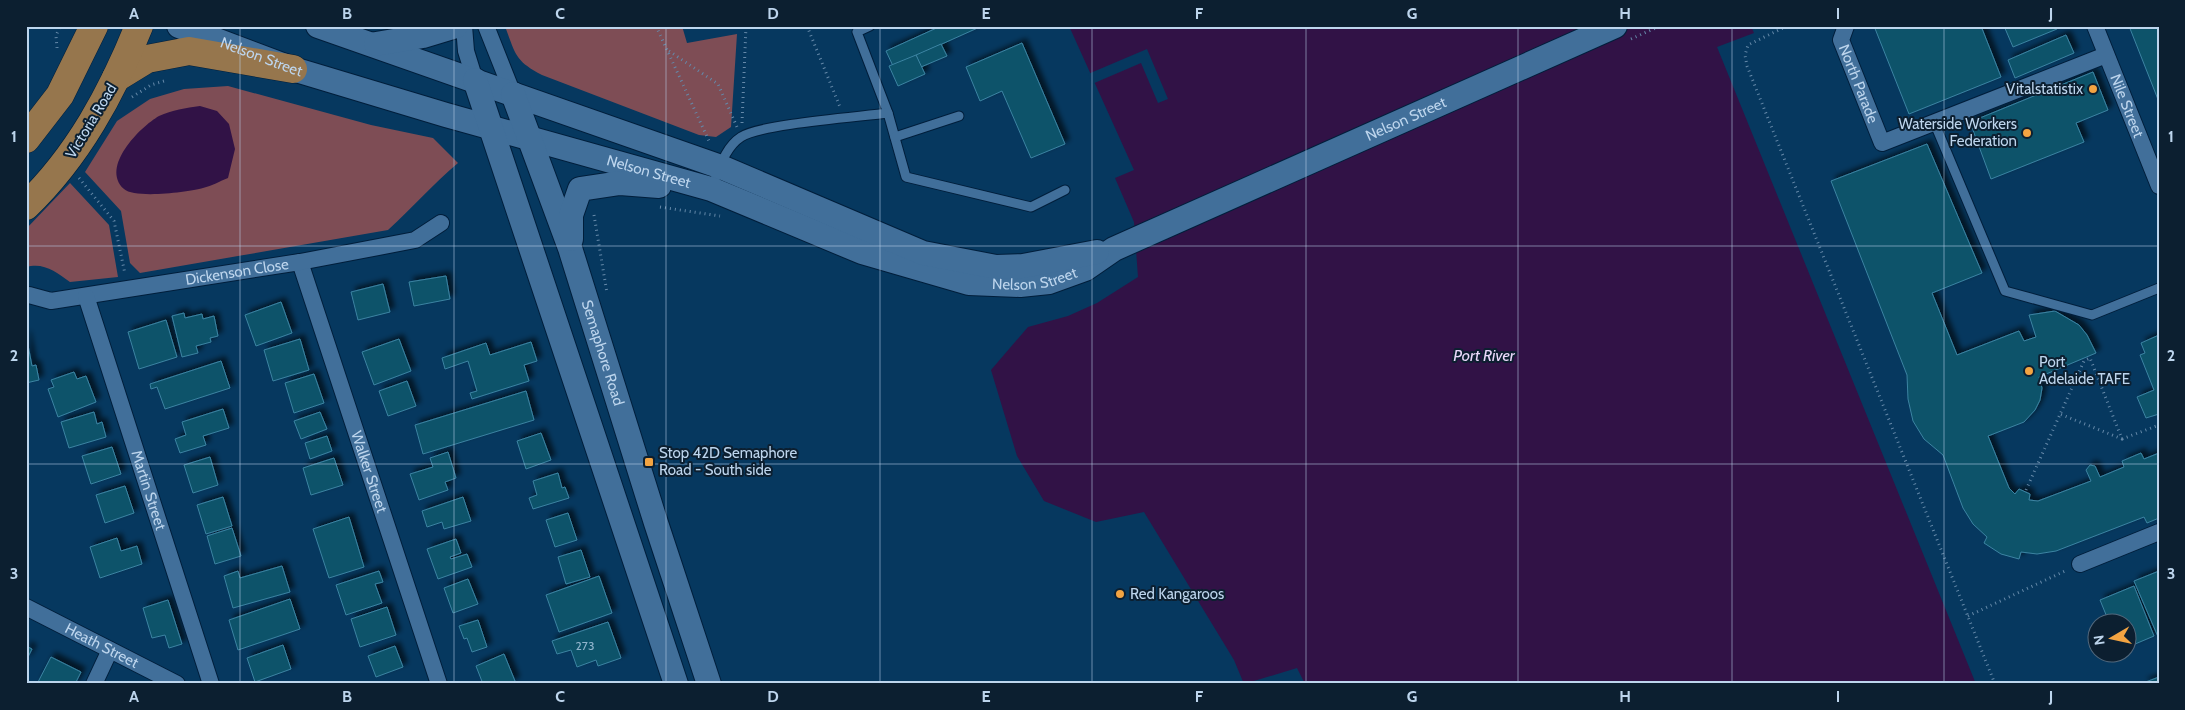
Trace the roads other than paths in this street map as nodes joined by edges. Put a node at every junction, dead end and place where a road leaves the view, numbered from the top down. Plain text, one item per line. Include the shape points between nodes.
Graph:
1 (94, 26) edge
2 (138, 26) edge
3 (180, 26) edge
4 (318, 26) edge
5 (456, 26) edge
6 (464, 26) edge
7 (486, 26) edge
8 (870, 26) edge
9 (1615, 26) edge
10 (1846, 26) edge
11 (2095, 26) edge
12 (374, 44) junction
13 (2106, 55) junction
14 (293, 69) junction
15 (475, 80) junction
16 (121, 90) junction
17 (514, 94) junction
18 (888, 113) junction
19 (959, 116) dead end
20 (1934, 122) junction
21 (491, 128) junction
22 (895, 137) junction
23 (26, 139) edge
24 (530, 139) junction
25 (721, 167) junction
26 (2159, 186) edge
27 (711, 189) junction
28 (1065, 190) dead end
29 (26, 206) edge
30 (441, 223) dead end
31 (570, 248) junction
32 (1114, 249) junction
33 (300, 262) junction
34 (2159, 288) edge
35 (28, 295) dead end
36 (86, 296) junction
37 (2159, 532) edge
38 (2080, 564) road end
39 (26, 607) edge
40 (110, 650) junction
41 (94, 684) edge
42 (177, 684) edge
43 (211, 684) edge
44 (439, 684) edge
45 (676, 684) edge
46 (709, 684) edge

1 - 23 highway via 60,95
2 - 16 highway, Victoria Road
3 - 14 main road, Nelson Street
4 - 12 main road, Nelson Street
5 - 12 main road via 423,36
6 - 15 street via 466,51
7 - 17 street, Semaphore Road
8 - 18 lane via 857,32
9 - 32 main road, Nelson Street
10 - 20 street, North Parade via 1841,40 1882,143
11 - 13 street, Nile Street
12 - 15 main road, Nelson Street
13 - 20 street
13 - 26 street, Nile Street
14 - 16 highway via 199,52 156,56 139,62
14 - 21 main road, Nelson Street
15 - 17 main road, Nelson Street
15 - 21 main road
16 - 29 highway, Victoria Road via 48,185
17 - 24 main road, Semaphore Road
17 - 25 main road, Nelson Street
18 - 22 lane
18 - 25 lane via 767,128 742,136 728,150
19 - 22 lane
20 - 34 lane via 2005,291 2092,315
21 - 24 main road, Nelson Street
21 - 45 main road
22 - 28 lane via 906,177 1032,207
24 - 27 main road, Nelson Street
24 - 31 main road, Semaphore Road
25 - 27 lane
25 - 32 main road, Nelson Street via 915,250 971,263 996,267 1023,266
27 - 31 main road via 620,183 580,189 571,215
27 - 32 main road, Nelson Street via 862,252 969,282 1020,285 1049,282 1085,269
30 - 33 street, Dickenson Close via 415,240
31 - 46 main road, Semaphore Road
33 - 36 street, Dickenson Close
33 - 44 street, Walker Street
35 - 36 street, Dickenson Close via 51,301
36 - 43 street, Martin Street
37 - 38 street
39 - 40 street, Heath Street
40 - 41 street
40 - 42 street, Heath Street

